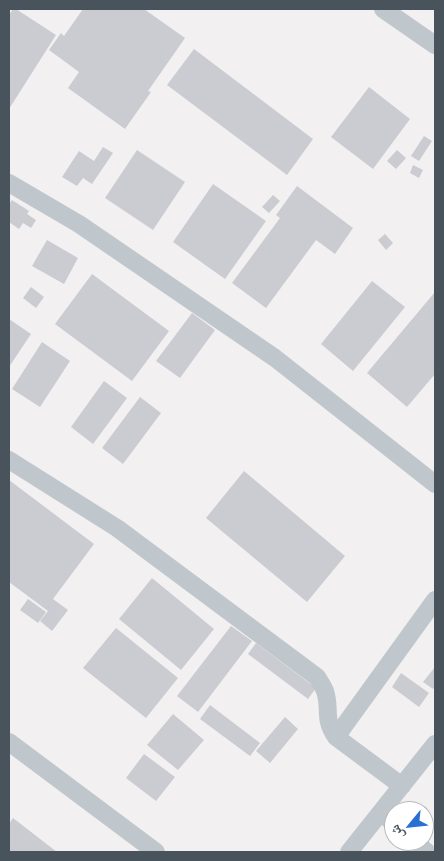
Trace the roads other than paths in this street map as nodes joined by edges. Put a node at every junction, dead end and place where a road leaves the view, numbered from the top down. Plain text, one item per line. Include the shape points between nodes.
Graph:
1 (383, 9) edge
2 (435, 45) edge
3 (9, 183) edge
4 (9, 460) edge
5 (435, 484) edge
6 (432, 612) edge
7 (336, 737) junction
8 (9, 742) edge
9 (435, 744) edge
10 (402, 786) junction
11 (381, 812) junction
12 (384, 815) edge
13 (156, 852) edge
14 (349, 852) edge

1 - 2 street
3 - 5 street via 80,224 275,358
4 - 7 street via 117,528 317,677 325,691 327,718
6 - 7 street
7 - 10 street
8 - 13 street
9 - 10 street
10 - 11 street
11 - 12 street
11 - 14 street

